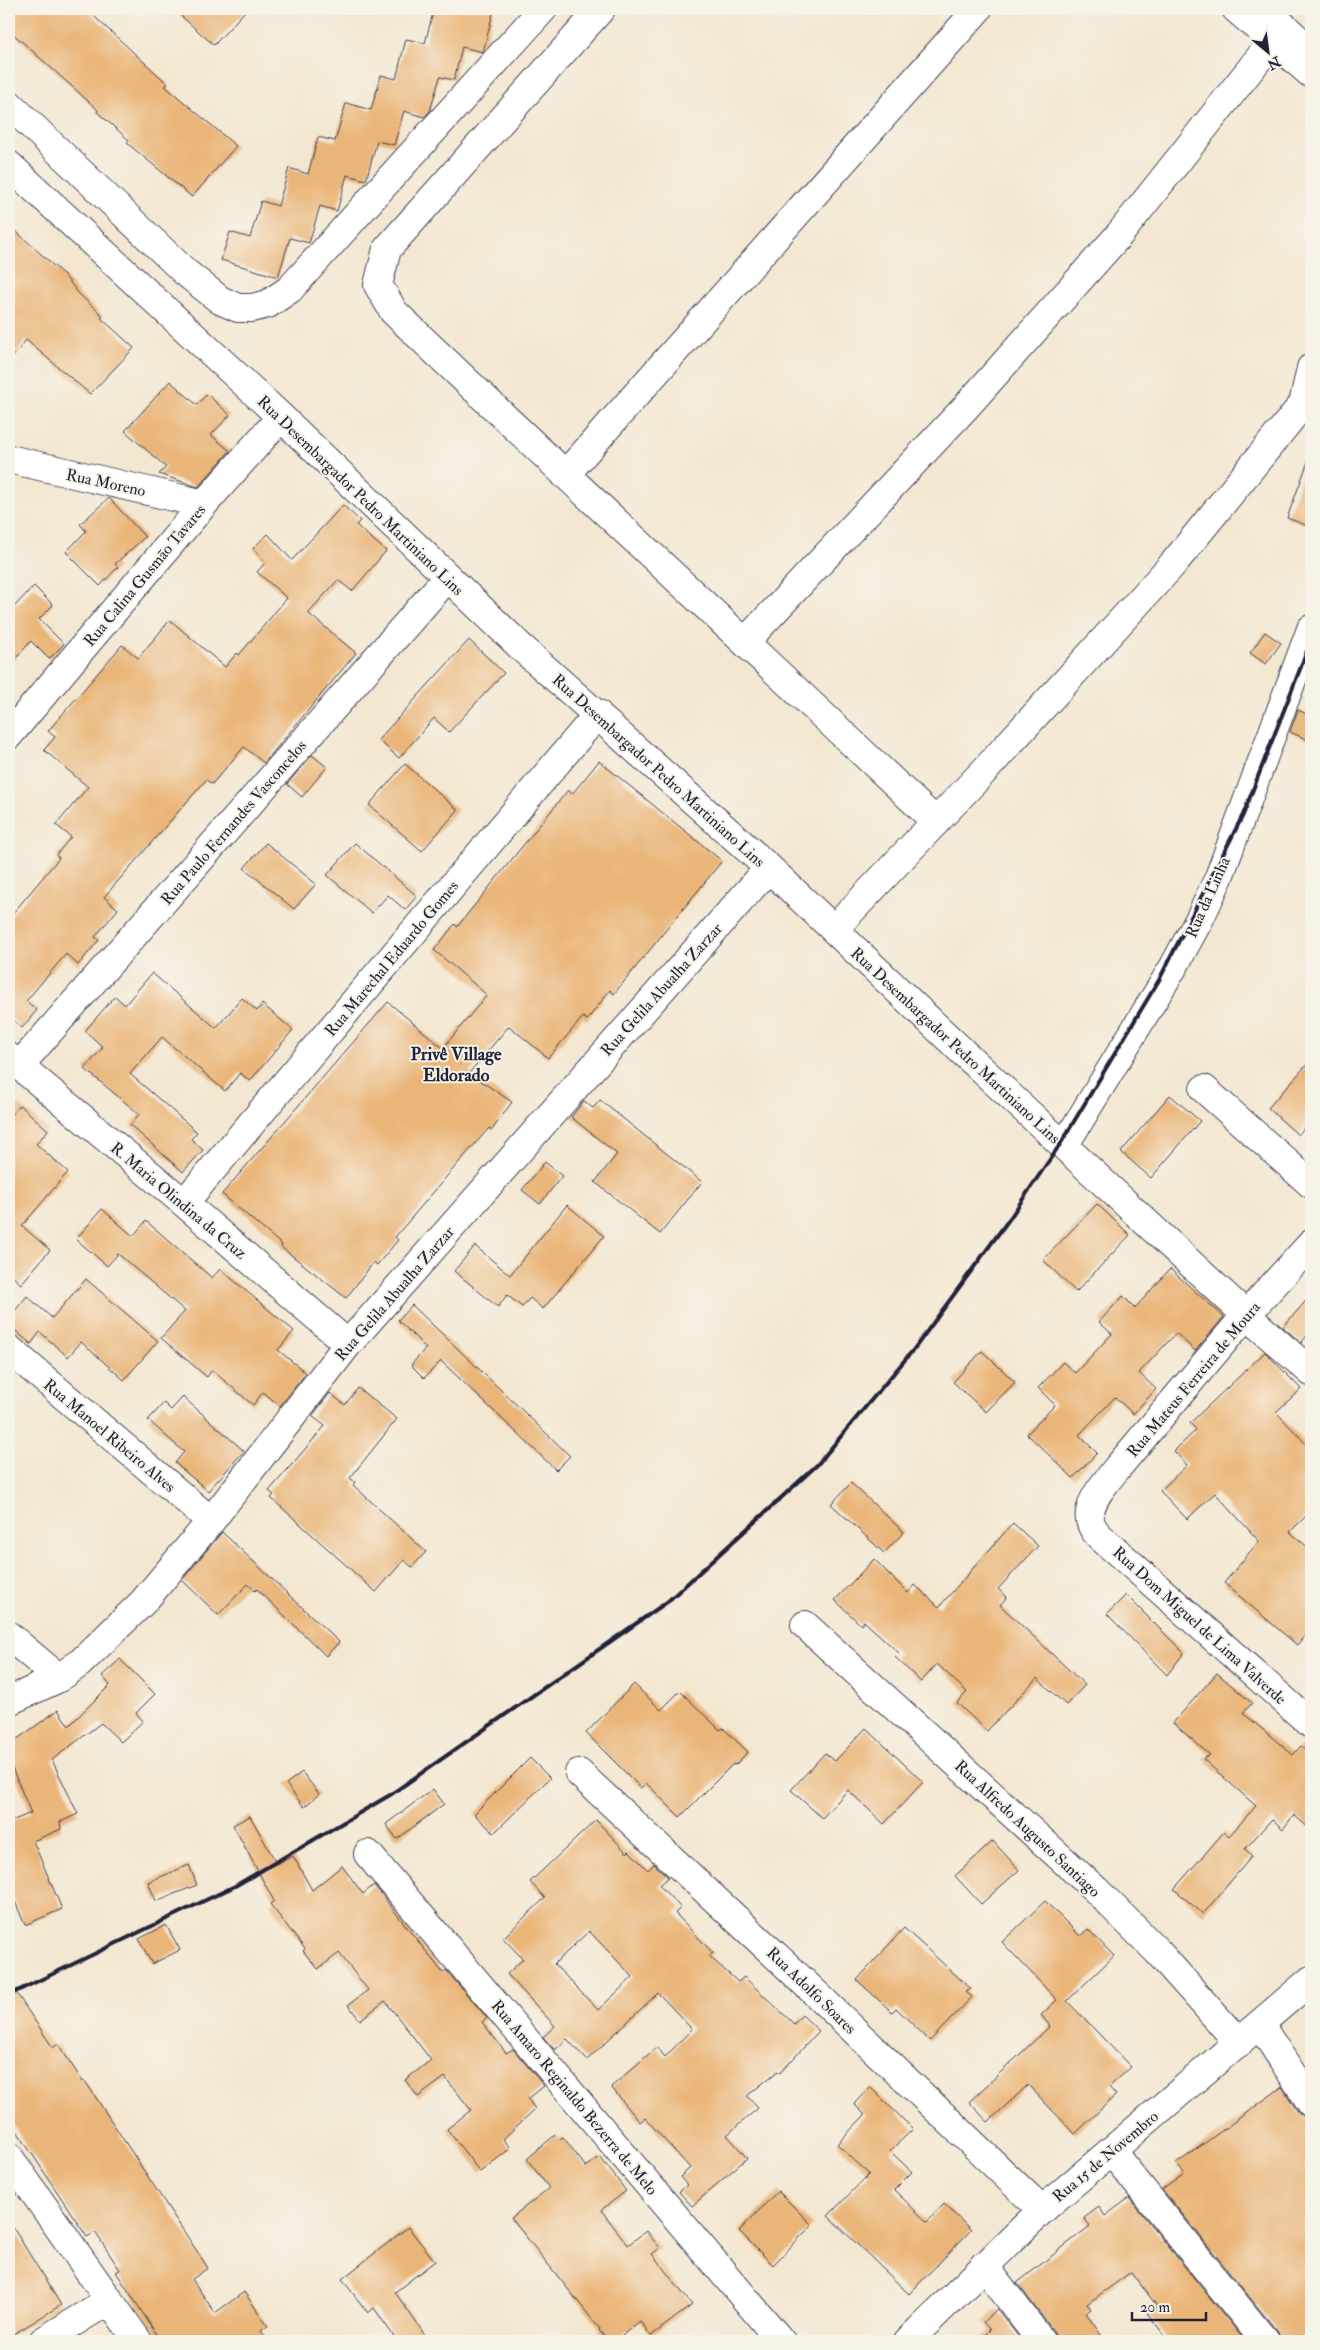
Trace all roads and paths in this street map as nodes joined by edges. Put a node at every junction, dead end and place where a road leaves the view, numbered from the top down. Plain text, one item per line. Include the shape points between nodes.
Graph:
1 (543, 9) edge
2 (601, 9) edge
3 (978, 9) edge
4 (1236, 9) edge
5 (1265, 9) edge
6 (1280, 36) junction
7 (1311, 52) edge
8 (1311, 74) edge
9 (9, 104) edge
10 (58, 153) junction
11 (9, 165) edge
12 (32, 187) junction
13 (1311, 368) edge
14 (282, 417) junction
15 (9, 459) edge
16 (565, 476) junction
17 (204, 504) junction
18 (447, 578) junction
19 (1311, 628) edge
20 (746, 641) junction
21 (598, 714) junction
22 (9, 735) edge
23 (936, 822) junction
24 (769, 868) junction
25 (834, 930) junction
26 (14, 1062) edge
27 (1204, 1089) dead end
28 (1064, 1146) junction
29 (1311, 1184) edge
30 (184, 1203) junction
31 (1311, 1244) edge
32 (1246, 1315) junction
33 (348, 1344) junction
34 (9, 1349) edge
35 (1311, 1372) edge
36 (211, 1521) junction
37 (1091, 1524) joint
38 (805, 1625) dead end
39 (9, 1636) edge
40 (59, 1678) junction
41 (9, 1701) edge
42 (1311, 1724) edge
43 (579, 1774) dead end
44 (368, 1854) dead end
45 (1311, 1980) edge
46 (1260, 2025) junction
47 (1239, 2043) junction
48 (1311, 2103) edge
49 (1111, 2151) junction
50 (9, 2157) edge
51 (1042, 2210) junction
52 (984, 2265) junction
53 (108, 2302) junction
54 (43, 2341) edge
55 (138, 2341) edge
56 (782, 2341) edge
57 (908, 2341) edge
58 (1041, 2341) edge
59 (1265, 2341) edge

1 - 10 street via 290,289 268,304 238,308 220,300
2 - 16 street via 387,250 378,285 394,312
3 - 16 street
4 - 6 street
5 - 6 street
6 - 7 street
6 - 8 street
6 - 20 street via 1119,235 964,409
9 - 10 street
10 - 12 street
11 - 12 street, Rua Desembargador Pedro Martiniano Lins
12 - 14 street, Rua Desembargador Pedro Martiniano Lins
13 - 23 street via 1303,404 1173,564
14 - 17 street, Rua Calina Gusmão Tavares
14 - 18 street, Rua Desembargador Pedro Martiniano Lins
15 - 17 street, Rua Moreno
16 - 20 street
17 - 22 street, Rua Calina Gusmão Tavares
18 - 21 street, Rua Desembargador Pedro Martiniano Lins
18 - 26 street, Rua Paulo Fernandes Vasconcelos
19 - 28 street, Rua da Linha via 1219,877 1200,918
20 - 23 street
21 - 24 street, Rua Desembargador Pedro Martiniano Lins
21 - 30 street, Rua Marechal Eduardo Gomes
23 - 25 street
24 - 25 street, Rua Desembargador Pedro Martiniano Lins
24 - 33 street, Rua Gelila Abualha Zarzar
25 - 28 street, Rua Desembargador Pedro Martiniano Lins
26 - 30 street, R. Maria Olindina da Cruz
27 - 29 street
28 - 32 street, Rua Desembargador Pedro Martiniano Lins
30 - 33 street, R. Maria Olindina da Cruz
31 - 32 street, Rua Mateus Ferreira de Moura
32 - 35 street, Rua Desembargador Pedro Martiniano Lins
32 - 37 street, Rua Mateus Ferreira de Moura via 1100,1490 1093,1503
33 - 36 street, Rua Gelila Abualha Zarzar
34 - 36 street, Rua Manoel Ribeiro Alves
36 - 40 street, Rua Gelila Abualha Zarzar via 143,1602 98,1647
37 - 42 street, Rua Dom Miguel de Lima Valverde via 1114,1549
38 - 47 street, Rua Alfredo Augusto Santiago via 1096,1890 1158,1952
39 - 40 street
40 - 41 street, Rua Gelila Abualha Zarzar
43 - 51 street, Rua Adolfo Soares via 787,1966
44 - 56 street, Rua Amaro Reginaldo Bezerra de Melo
45 - 46 street, Rua 15 de Novembro
46 - 47 street, Rua 15 de Novembro
46 - 48 street
47 - 49 street, Rua 15 de Novembro
49 - 51 street, Rua 15 de Novembro
49 - 59 street
50 - 53 street
51 - 52 street, Rua 15 de Novembro
52 - 57 street, Rua 15 de Novembro
52 - 58 street
53 - 54 street
53 - 55 street

